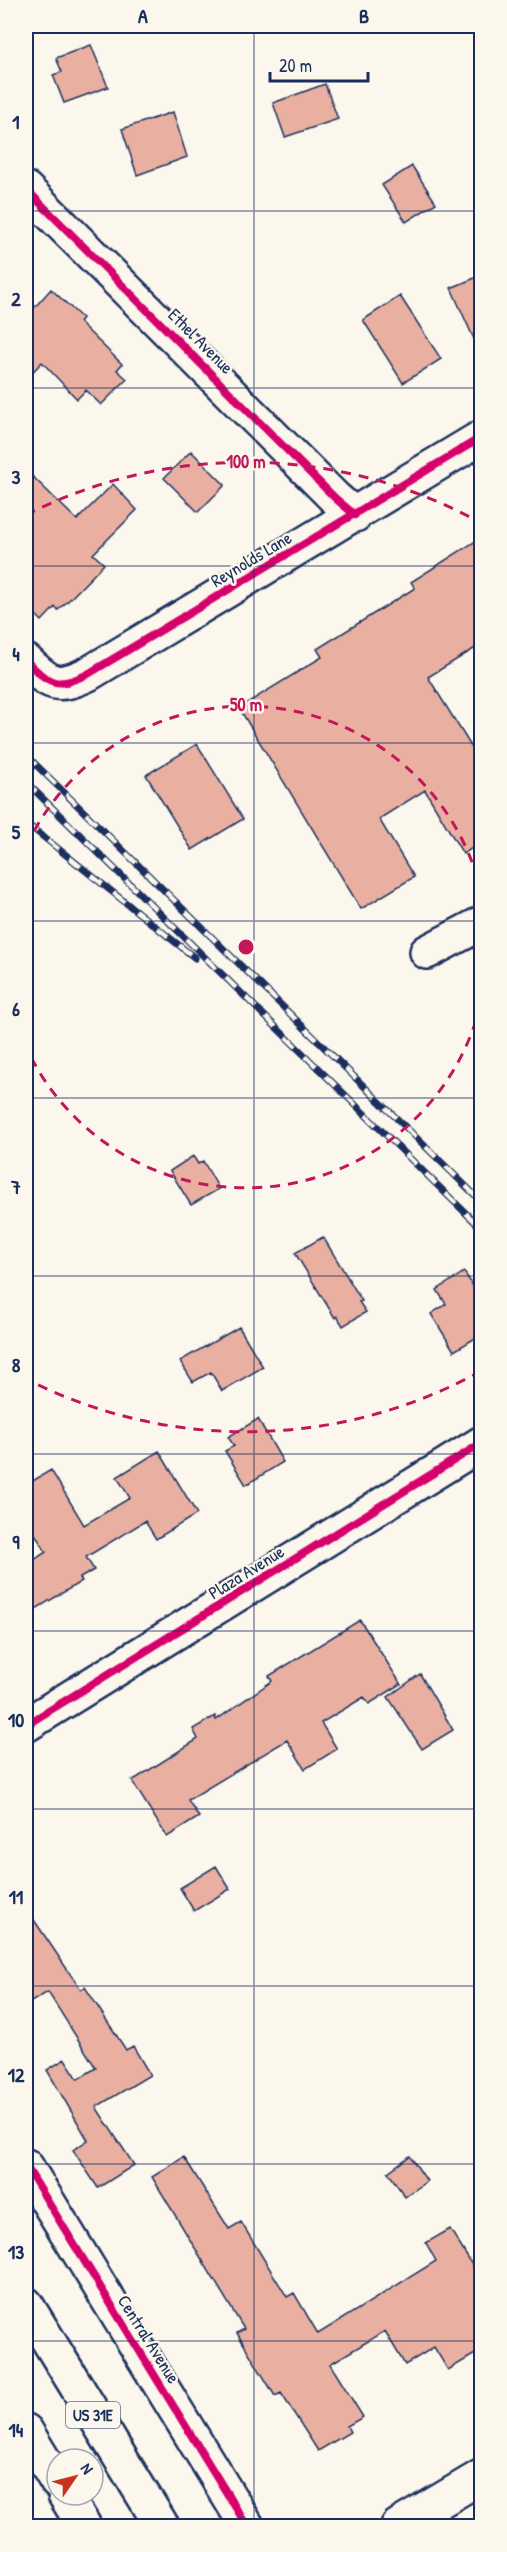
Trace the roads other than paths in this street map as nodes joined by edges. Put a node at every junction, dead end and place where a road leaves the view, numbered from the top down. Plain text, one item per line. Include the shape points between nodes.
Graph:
1 (26, 189) edge
2 (482, 437) edge
3 (355, 515) junction
4 (29, 664) edge
5 (482, 923) edge
6 (427, 952) dead end
7 (482, 1443) edge
8 (26, 1725) edge
9 (26, 2166) edge
10 (26, 2304) edge
11 (26, 2431) edge
12 (45, 2462) edge
13 (482, 2476) edge
14 (72, 2507) edge
15 (84, 2526) edge
16 (162, 2526) edge
17 (247, 2526) edge
18 (398, 2526) edge

1 - 3 street, Ethel Avenue
2 - 3 street, Reynolds Lane
3 - 4 street, Reynolds Lane via 69,683 58,684 43,677
5 - 6 street
7 - 8 street, Plaza Avenue
9 - 17 street, Central Avenue
10 - 16 street, US 31E
11 - 12 street
13 - 18 street
14 - 15 street

